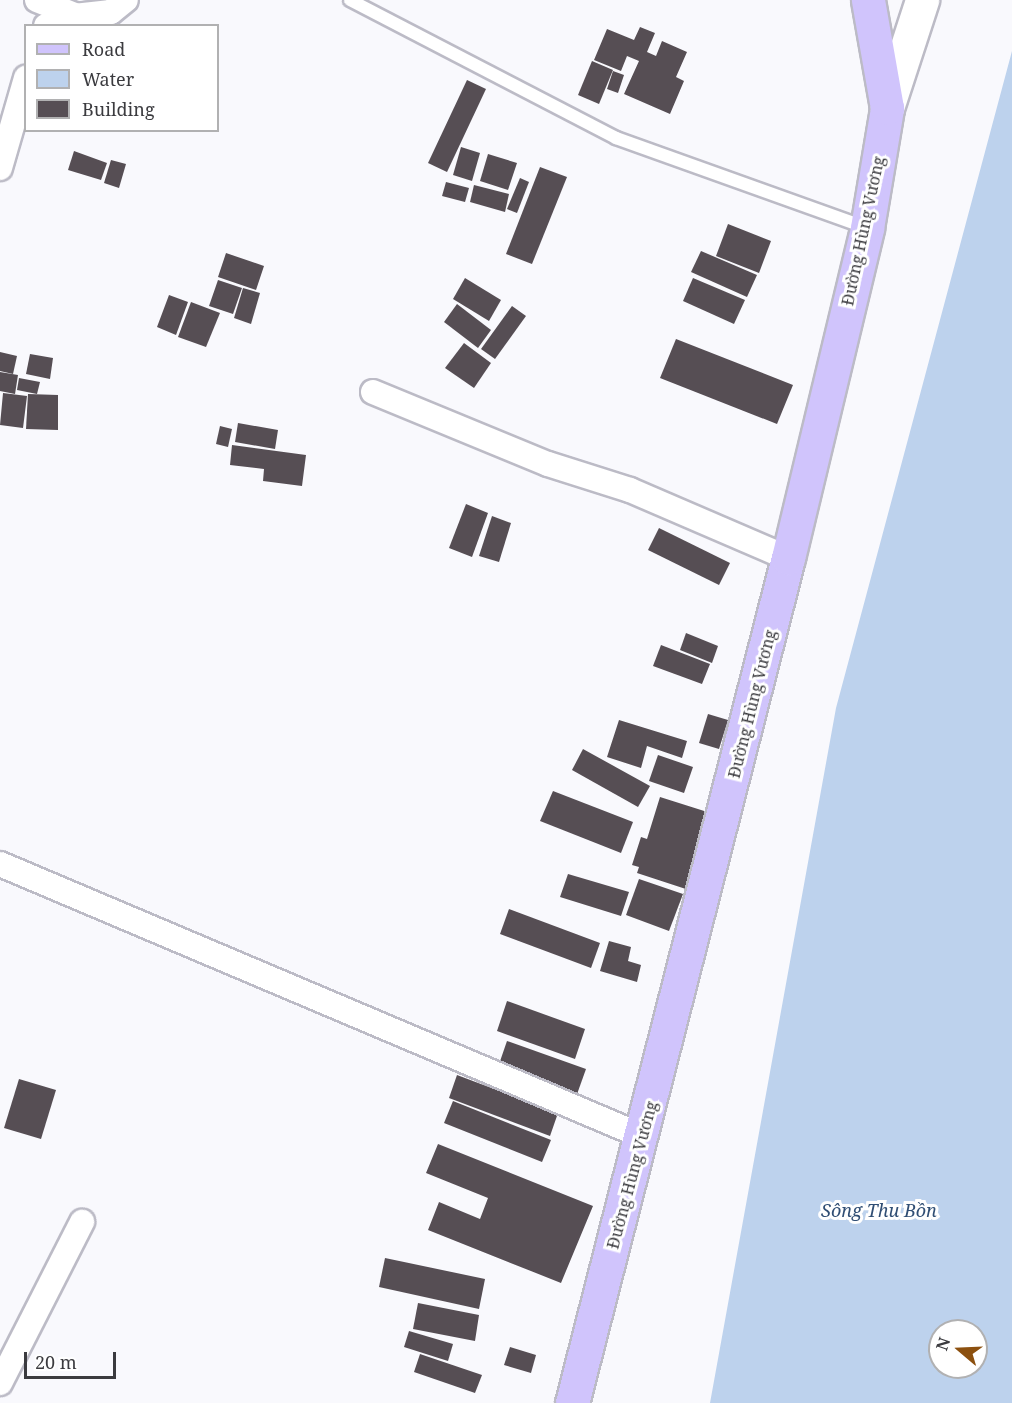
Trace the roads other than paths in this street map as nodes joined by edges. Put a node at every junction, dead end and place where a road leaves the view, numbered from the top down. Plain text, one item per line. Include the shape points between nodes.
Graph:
1 (37, 0) edge
2 (126, 0) edge
3 (350, 0) edge
4 (868, 0) edge
5 (922, 0) edge
6 (77, 16) junction
7 (52, 24) edge
8 (24, 85) edge
9 (887, 108) junction
10 (0, 168) edge
11 (867, 228) junction
12 (373, 392) dead end
13 (789, 558) junction
14 (0, 864) edge
15 (642, 1136) junction
16 (82, 1222) dead end
17 (0, 1383) edge
18 (572, 1403) edge

1 - 6 street
2 - 6 street via 111,12
3 - 11 lane via 616,138
4 - 9 main road, Đường Hùng Vương
5 - 9 street
6 - 7 street
8 - 10 street
9 - 11 main road, Đường Hùng Vương
11 - 13 main road, Đường Hùng Vương
12 - 13 street via 548,464 630,490
13 - 15 main road, Đường Hùng Vương
14 - 15 street
15 - 18 main road, Đường Hùng Vương
16 - 17 street

